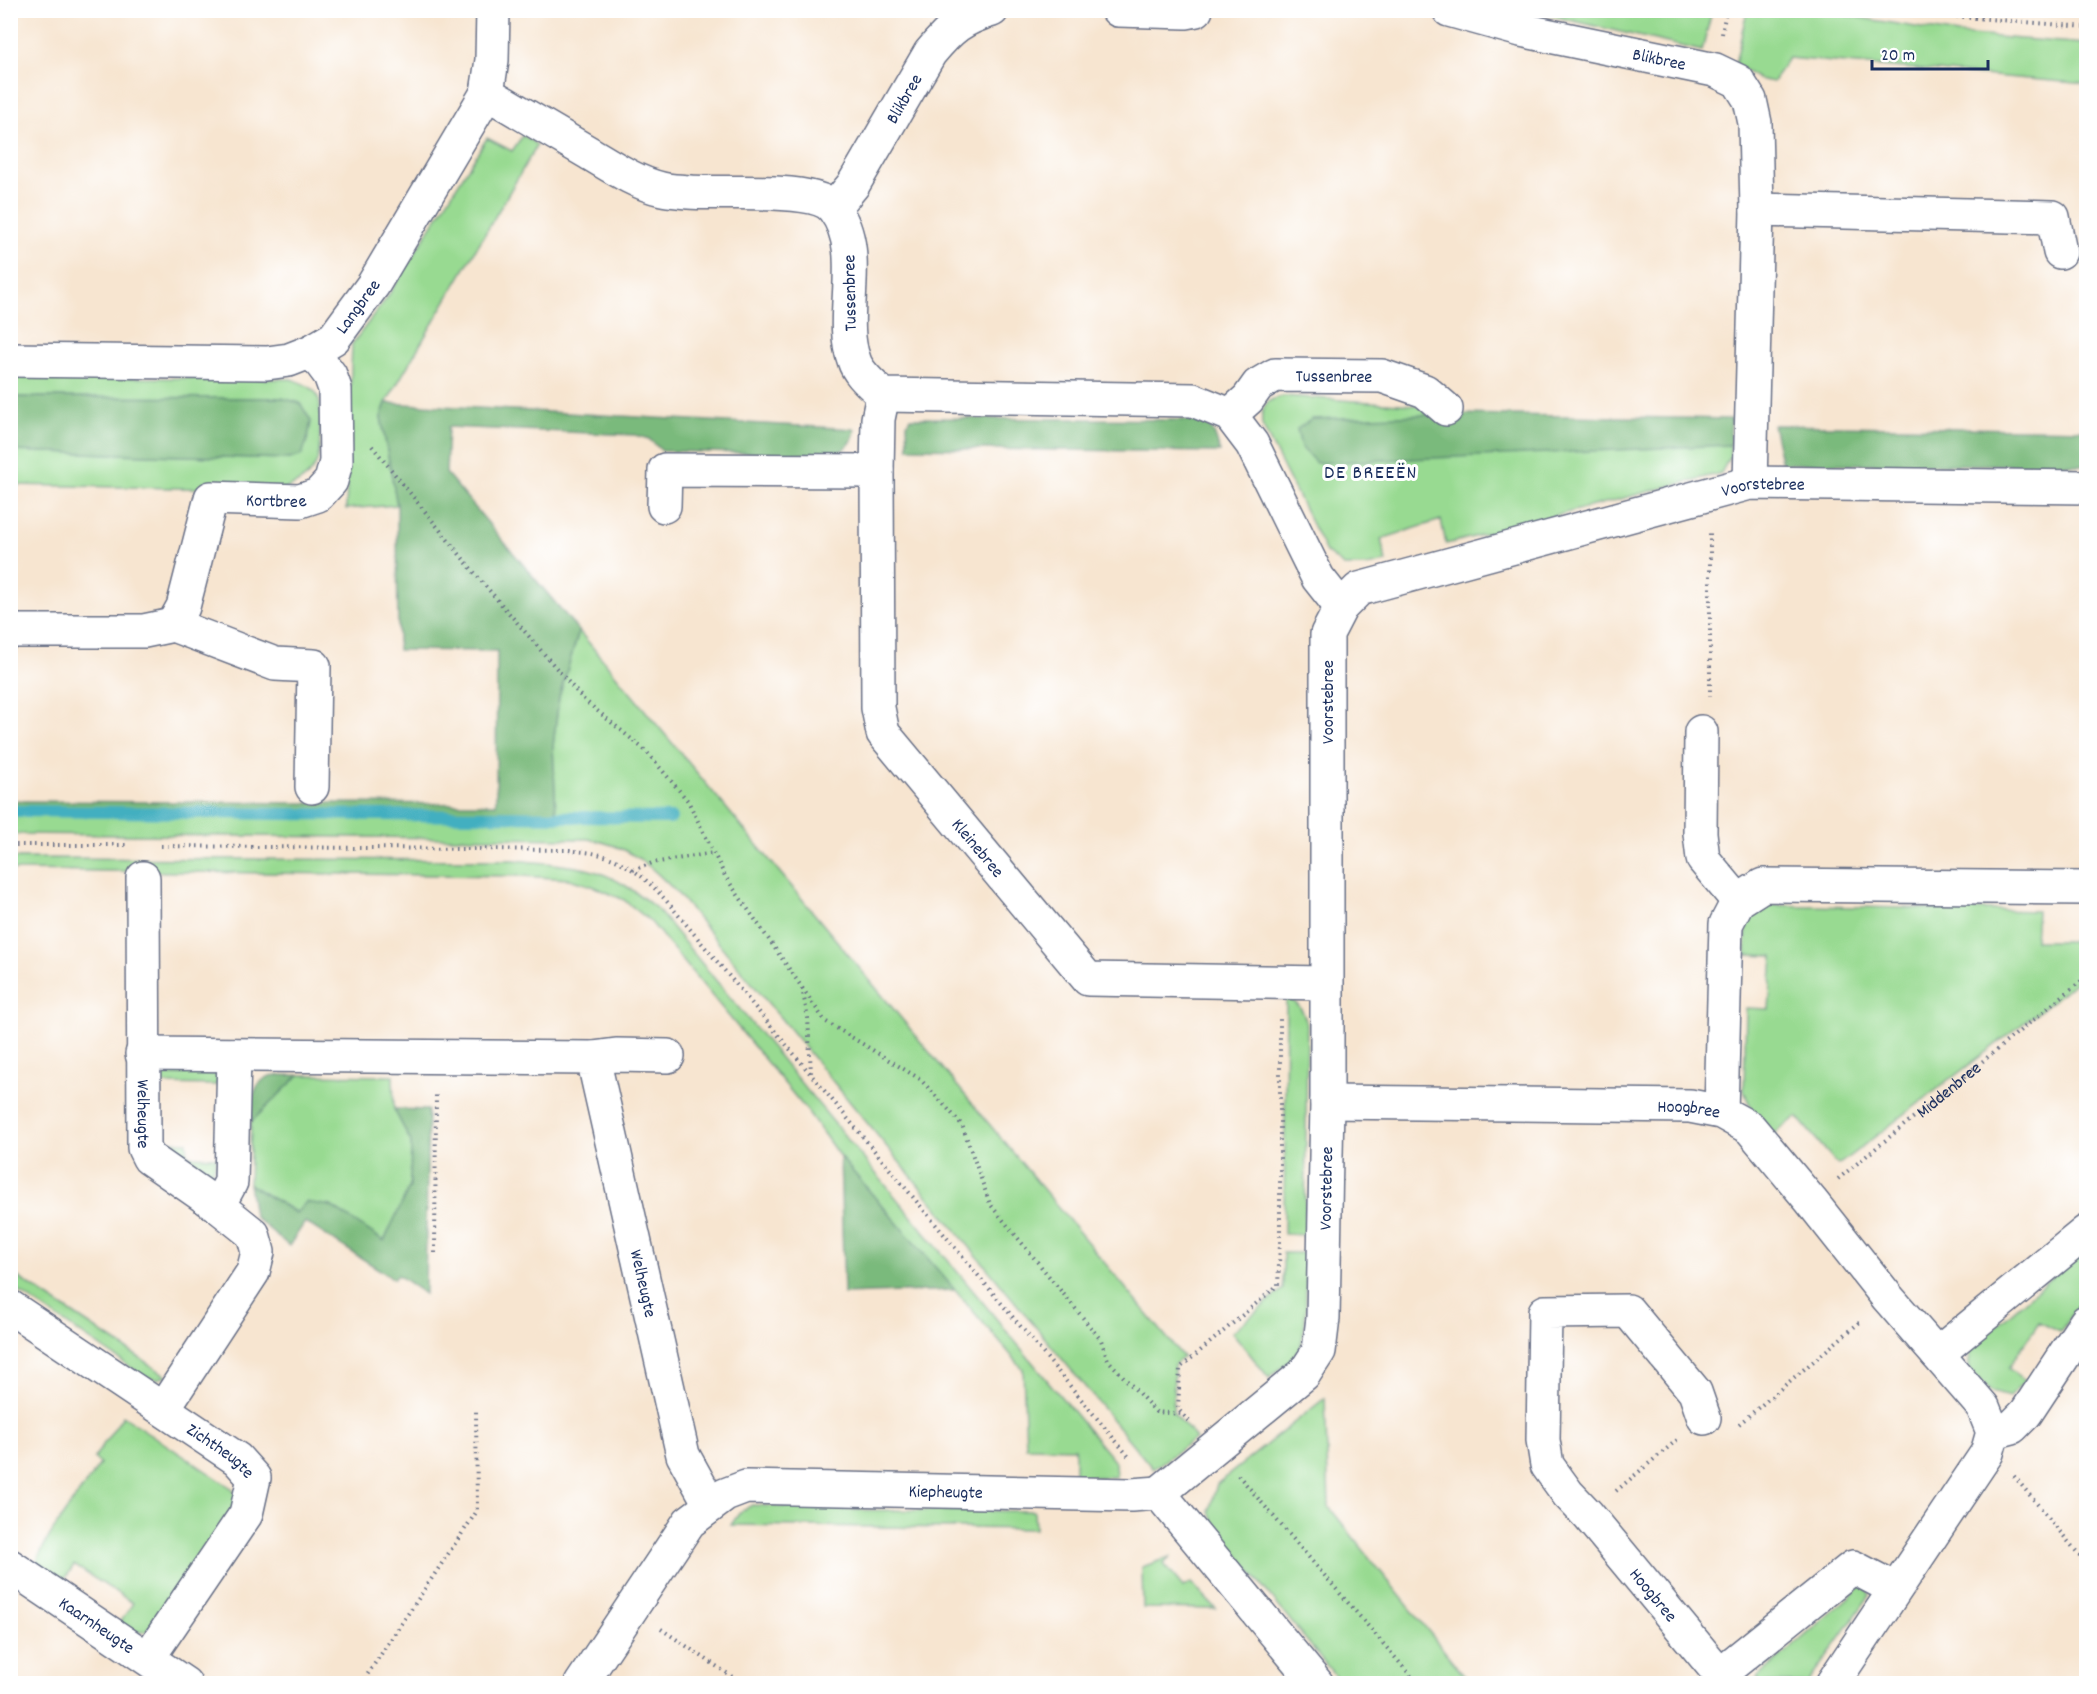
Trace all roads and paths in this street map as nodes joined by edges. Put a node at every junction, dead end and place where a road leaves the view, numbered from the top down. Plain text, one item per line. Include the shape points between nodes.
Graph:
1 (493, 10) edge
2 (992, 10) edge
3 (1118, 10) edge
4 (1196, 10) edge
5 (1449, 10) edge
6 (1903, 10) edge
7 (2086, 27) edge
8 (487, 93) junction
9 (834, 208) junction
10 (1757, 210) junction
11 (2060, 252) dead end
12 (312, 351) junction
13 (10, 360) edge
14 (883, 395) junction
15 (1446, 409) dead end
16 (1230, 414) junction
17 (336, 420) junction
18 (877, 471) junction
19 (1750, 483) junction
20 (2086, 487) edge
21 (1710, 494) junction
22 (664, 506) dead end
23 (1341, 607) junction
24 (173, 625) junction
25 (10, 631) edge
26 (1701, 732) joint
27 (312, 787) dead end
28 (713, 853) junction
29 (633, 870) dead end
30 (143, 878) dead end
31 (2086, 888) edge
32 (1738, 901) junction
33 (2086, 977) edge
34 (1280, 982) junction
35 (1326, 983) junction
36 (801, 985) junction
37 (142, 1054) junction
38 (234, 1055) junction
39 (436, 1055) junction
40 (668, 1056) dead end
41 (593, 1058) junction
42 (811, 1074) dead end
43 (1327, 1102) junction
44 (1721, 1112) junction
45 (1811, 1201) junction
46 (218, 1206) junction
47 (2086, 1232) edge
48 (435, 1253) dead end
49 (10, 1308) edge
50 (2086, 1322) edge
51 (1937, 1354) junction
52 (164, 1409) junction
53 (476, 1409) dead end
54 (1182, 1414) junction
55 (1704, 1418) dead end
56 (1990, 1443) junction
57 (1214, 1448) junction
58 (1159, 1493) junction
59 (710, 1504) junction
60 (2086, 1563) edge
61 (10, 1566) edge
62 (1895, 1589) junction
63 (660, 1629) dead end
64 (148, 1658) junction
65 (1724, 1679) edge
66 (185, 1683) edge
67 (361, 1683) edge
68 (581, 1683) edge
69 (743, 1683) edge
70 (1317, 1683) edge
71 (1418, 1683) edge
72 (1832, 1683) edge

1 - 8 street, Langbree
2 - 9 street, Blikbree via 962,21 945,34 853,185
3 - 4 street
5 - 10 street, Blikbree via 1521,30 1729,75 1738,81 1750,100 1755,123
6 - 7 path
8 - 9 street via 626,174 661,189 796,194 819,199
8 - 12 street, Langbree via 373,285 334,338
9 - 14 street, Tussenbree via 844,229 851,261 849,338 854,362
10 - 11 street via 2053,217
10 - 19 street, Blikbree
12 - 13 street, Langbree via 267,363
12 - 17 street, Kortbree via 333,382
14 - 16 street via 1193,400
14 - 18 street, Kleinebree via 878,419
15 - 16 street, Tussenbree via 1425,391 1382,376 1275,375 1258,385
16 - 23 street via 1252,444 1318,578
17 - 24 street, Kortbree via 336,462 331,481 318,495 300,501 211,498 183,607
17 - 28 path via 351,425 374,447 482,582 583,699 646,751 688,801
18 - 22 street via 665,470
18 - 34 street, Kleinebree via 878,708 883,733 1088,979
19 - 20 street, Voorstebree
19 - 21 street, Voorstebree
21 - 23 street, Voorstebree via 1359,589
21 - 26 path via 1710,714
23 - 35 street, Voorstebree via 1327,634
24 - 25 street via 144,631
24 - 27 street via 275,664 314,666
26 - 32 street via 1703,859
28 - 29 path
28 - 36 path
30 - 37 street, Welheugte
31 - 32 street via 1763,885
32 - 44 street via 1726,924
33 - 45 path, Middenbree
34 - 35 street, Kleinebree
34 - 54 path via 1278,1285 1180,1368 1178,1409
35 - 43 street, Voorstebree
36 - 42 path via 808,1018
36 - 54 path via 825,1021 920,1079 948,1109 962,1125 990,1204 1101,1340 1108,1359 1155,1412
37 - 38 street, Welheugte
37 - 46 street, Welheugte via 144,1148 149,1158
38 - 39 street, Welheugte
38 - 46 street via 231,1182
39 - 41 street, Welheugte
39 - 48 path
40 - 41 street, Welheugte
41 - 59 street, Welheugte via 683,1455
43 - 44 street, Hoogbree via 1689,1106
43 - 57 street, Voorstebree via 1319,1351 1304,1374
44 - 45 street, Hoogbree via 1750,1128
45 - 51 street, Hoogbree
46 - 52 street, Welheugte via 253,1234 258,1252 254,1272
47 - 51 street
49 - 52 street, Zichtheugte
50 - 56 street via 2026,1413
51 - 56 street, Hoogbree via 1983,1407
52 - 64 street, Zichtheugte via 237,1459 254,1478 246,1514
53 - 67 path via 477,1511
54 - 57 path
55 - 65 street, Hoogbree via 1695,1392 1628,1311 1545,1312 1543,1440 1547,1465
56 - 60 path
56 - 62 street
57 - 58 street, Voorstebree
57 - 71 path
58 - 59 street, Kiepheugte via 746,1487
58 - 70 street
59 - 68 street, Kiepheugte via 689,1522
61 - 64 street, Kaarnheugte
62 - 65 street, Hoogbree via 1852,1566
62 - 72 street
63 - 69 path
64 - 66 street, Kaarnheugte

